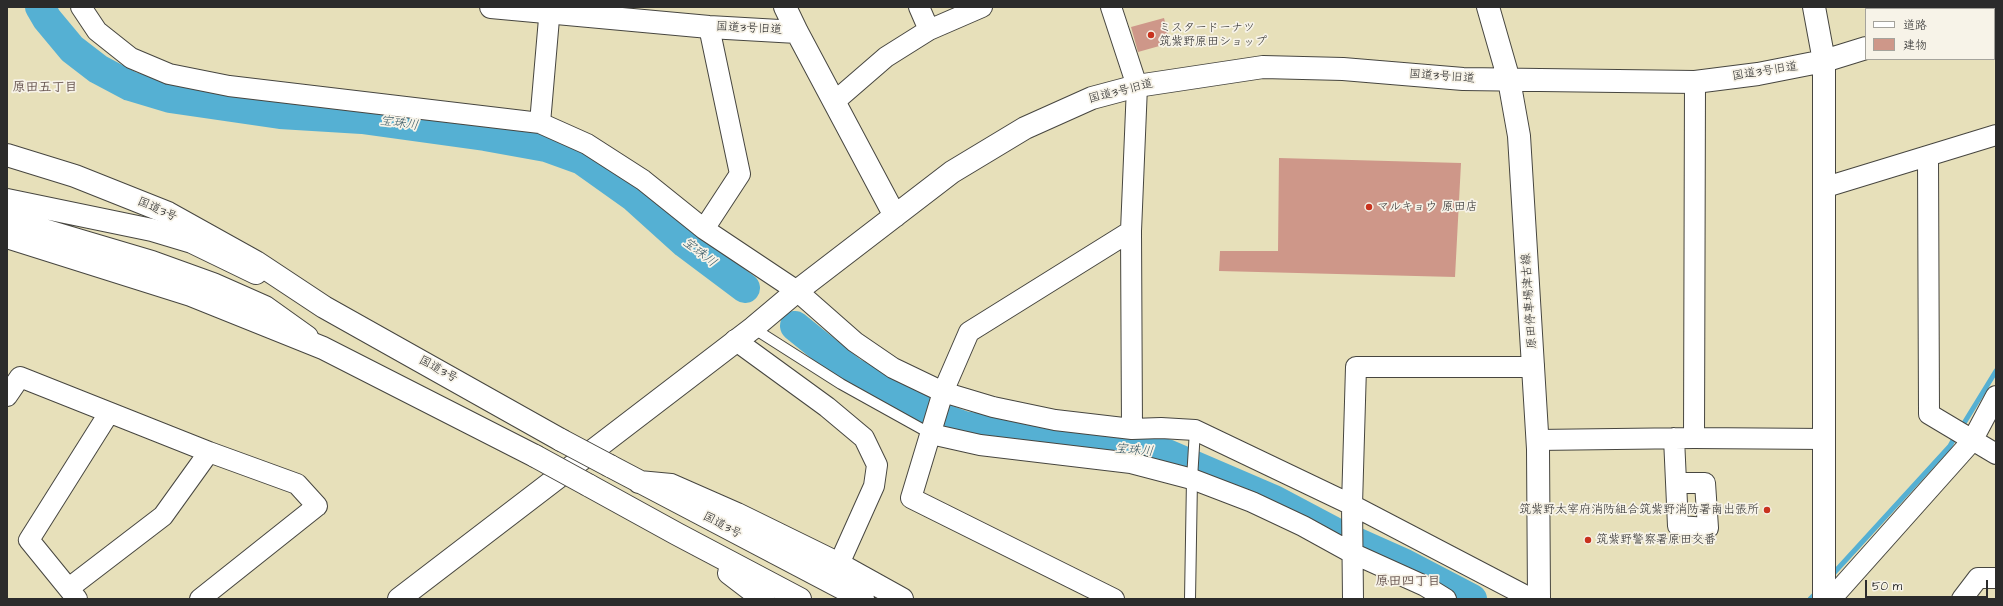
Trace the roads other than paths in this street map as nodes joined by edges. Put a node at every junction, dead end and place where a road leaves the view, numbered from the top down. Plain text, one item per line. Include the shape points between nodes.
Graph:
1 (81, 7) edge
2 (490, 7) edge
3 (785, 7) edge
4 (919, 7) edge
5 (982, 7) edge
6 (1111, 7) edge
7 (1488, 7) edge
8 (1814, 7) edge
9 (550, 9) edge
10 (708, 27) junction
11 (929, 30) junction
12 (797, 32) junction
13 (1865, 48) edge
14 (1824, 62) junction
15 (1509, 80) junction
16 (1695, 82) junction
17 (1137, 86) junction
18 (834, 102) junction
19 (540, 123) junction
20 (1996, 135) edge
21 (7, 155) edge
22 (1928, 157) junction
23 (1826, 187) junction
24 (7, 200) edge
25 (895, 216) junction
26 (7, 219) edge
27 (704, 229) junction
28 (1131, 231) junction
29 (7, 237) edge
30 (797, 291) junction
31 (324, 306) junction
32 (753, 328) junction
33 (735, 340) junction
34 (323, 348) junction
35 (1534, 367) junction
36 (943, 392) junction
37 (7, 396) edge
38 (1996, 396) edge
39 (109, 413) junction
40 (1132, 429) junction
41 (1195, 430) junction
42 (931, 434) junction
43 (1674, 438) junction
44 (1694, 438) junction
45 (1825, 439) junction
46 (1537, 440) junction
47 (1972, 440) junction
48 (209, 452) junction
49 (1996, 454) edge
50 (1192, 479) junction
51 (639, 482) junction
52 (1677, 483) dead end
53 (1352, 505) junction
54 (677, 534) junction
55 (1352, 554) junction
56 (839, 564) junction
57 (1996, 578) edge
58 (73, 594) edge
59 (200, 599) edge
60 (399, 599) edge
61 (763, 599) edge
62 (800, 599) edge
63 (864, 599) edge
64 (902, 599) edge
65 (1114, 599) edge
66 (1190, 599) edge
67 (1353, 599) edge
68 (1446, 599) edge
69 (1532, 599) edge
70 (1539, 599) edge
71 (1824, 599) edge
72 (1831, 599) edge
73 (1962, 599) edge

1 - 19 street via 97,31 131,58 169,74 229,86
2 - 9 main road, 国道3号旧道
3 - 12 main road
4 - 11 street
5 - 11 street
6 - 17 street
7 - 15 main road, 原田停車場津古線
8 - 14 main road
9 - 10 main road, 国道3号旧道
9 - 19 street
10 - 12 main road, 国道3号旧道
10 - 27 street via 740,174
11 - 18 street via 886,57
12 - 18 main road, 国道3号旧道
13 - 14 main road, 国道3号旧道
14 - 16 main road, 国道3号旧道
14 - 23 main road
15 - 16 main road, 国道3号旧道
15 - 17 main road, 国道3号旧道 via 1463,79 1343,69 1263,67
15 - 35 main road, 原田停車場津古線 via 1519,136
16 - 44 street
17 - 25 main road, 国道3号旧道 via 1092,98 1025,128 952,172
17 - 28 street
18 - 25 main road, 国道3号旧道
19 - 27 street via 587,144 643,180
20 - 22 street
21 - 31 main road, 国道3号 via 75,176 168,213 256,262
22 - 23 street
22 - 47 street via 1929,414
23 - 45 main road
24 - 31 main road via 152,230 192,242
25 - 30 main road
26 - 34 main road via 152,262 213,284 265,307
27 - 30 street
28 - 36 street via 969,332
28 - 40 street
29 - 34 main road via 192,295
30 - 32 main road
30 - 36 street via 855,342 893,368
31 - 51 main road, 国道3号, bridge
32 - 33 main road
32 - 42 lane via 841,384
33 - 56 street via 827,407 864,438 877,465 874,486
33 - 60 main road
34 - 54 main road, bridge via 535,456
35 - 46 main road, 原田停車場津古線
35 - 53 street via 1356,367
36 - 40 street via 993,407 1047,418
36 - 42 street
37 - 39 street via 20,377
38 - 47 street
39 - 48 street
39 - 58 street via 29,540
40 - 41 street
41 - 50 lane
41 - 53 street
42 - 50 street via 980,445 1131,462
42 - 65 street via 911,498
43 - 44 street
43 - 46 street
43 - 52 street
44 - 45 street
45 - 71 main road
46 - 70 main road, 原田停車場津古線
47 - 49 street
47 - 72 street
48 - 58 street via 163,516
48 - 59 street via 297,484 317,506
50 - 55 street via 1252,502 1303,526
50 - 66 lane
51 - 56 main road via 671,485
51 - 63 main road, 国道3号
53 - 55 street
53 - 69 street
54 - 61 main road
54 - 62 main road
55 - 67 street
55 - 68 street via 1425,586
56 - 64 main road
57 - 73 street via 1978,578

